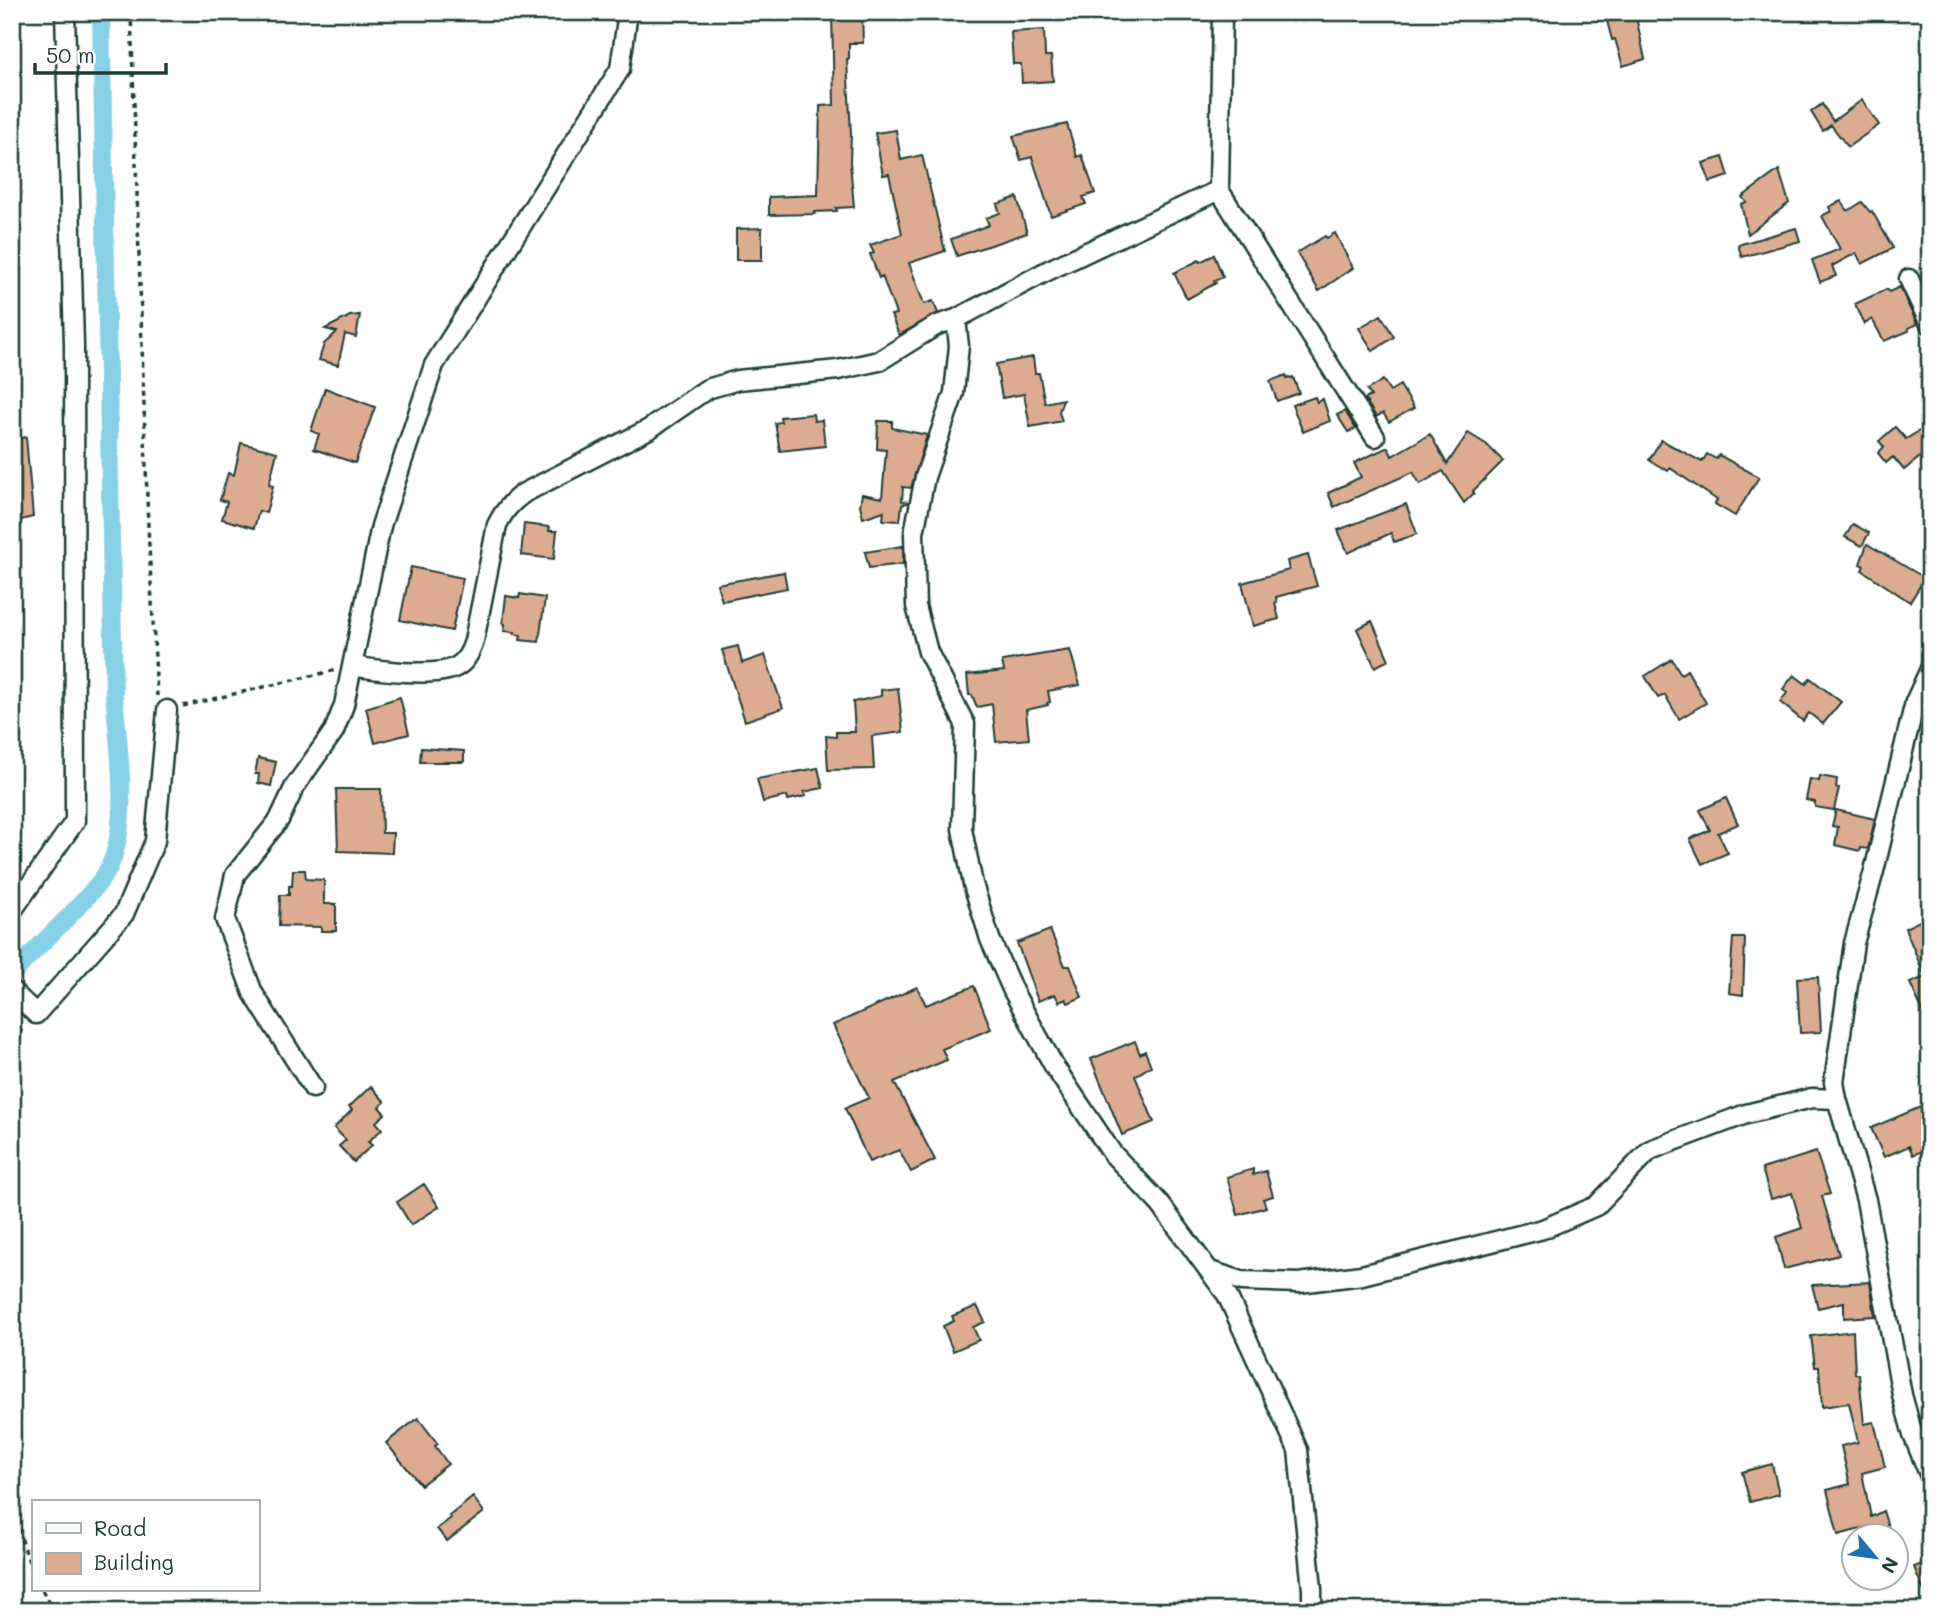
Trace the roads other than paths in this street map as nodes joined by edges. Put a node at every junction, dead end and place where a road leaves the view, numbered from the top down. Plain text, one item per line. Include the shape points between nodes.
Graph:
1 (65, 12) edge
2 (628, 12) edge
3 (1222, 12) edge
4 (1219, 190) junction
5 (1909, 279) dead end
6 (956, 319) junction
7 (1930, 324) edge
8 (1375, 437) dead end
9 (352, 666) junction
10 (1930, 669) edge
11 (167, 710) road end
12 (12, 911) edge
13 (12, 991) edge
14 (313, 1088) dead end
15 (1837, 1099) junction
16 (1210, 1271) junction
17 (1930, 1476) edge
18 (1312, 1611) edge

1 - 12 street via 74,345 75,821
2 - 9 street via 620,69 434,365 381,526
3 - 4 street
4 - 6 street
4 - 8 street
5 - 7 street
6 - 9 street via 937,325 888,357 860,367 738,380 707,389 649,429 524,493 503,513 498,525 474,641 464,660 446,670
6 - 16 street via 959,345 954,393 925,477 914,533 916,606 929,652 965,724 962,829 973,884 1013,991 1054,1066 1112,1153 1160,1205
9 - 14 street via 334,731 295,786 279,820 235,875 225,919 253,993
10 - 15 street via 1915,702 1854,943 1836,1063
11 - 13 street via 155,841 124,914 36,1014
15 - 16 street via 1812,1098 1746,1114 1650,1150 1596,1206 1543,1228 1362,1275 1325,1280 1241,1281
15 - 17 street via 1866,1200 1902,1395
16 - 18 street via 1227,1295 1298,1450

